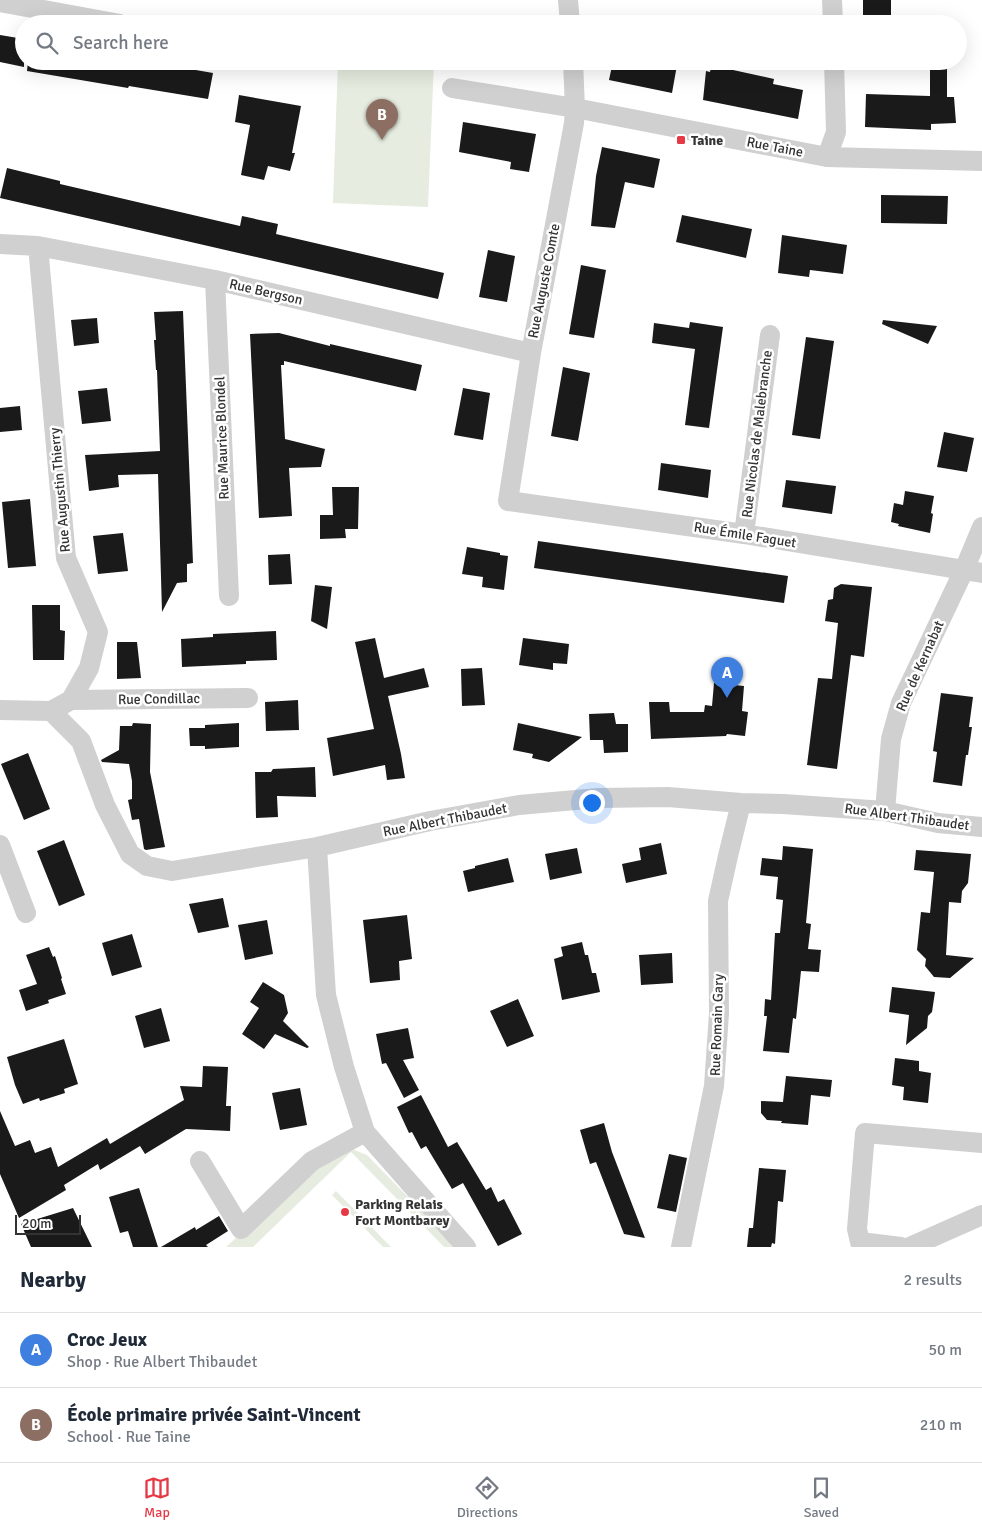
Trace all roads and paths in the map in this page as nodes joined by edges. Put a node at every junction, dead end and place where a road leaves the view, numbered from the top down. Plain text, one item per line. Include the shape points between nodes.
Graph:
1 (568, 0) edge
2 (832, 0) edge
3 (0, 2) edge
4 (71, 15) edge
5 (569, 15) edge
6 (833, 15) edge
7 (573, 70) edge
8 (834, 70) edge
9 (452, 88) dead end
10 (575, 108) junction
11 (826, 156) junction
12 (982, 161) edge
13 (0, 244) edge
14 (38, 246) junction
15 (215, 280) junction
16 (770, 335) dead end
17 (530, 353) junction
18 (508, 501) joint
19 (982, 527) edge
20 (744, 534) junction
21 (973, 571) edge
22 (228, 596) dead end
23 (248, 698) dead end
24 (71, 700) junction
25 (0, 710) edge
26 (51, 711) junction
27 (741, 803) junction
28 (885, 811) junction
29 (982, 827) edge
30 (0, 845) edge
31 (317, 847) junction
32 (26, 913) dead end
33 (365, 1132) junction
34 (982, 1143) edge
35 (200, 1161) dead end
36 (982, 1215) edge
37 (466, 1247) edge
38 (681, 1247) edge
39 (901, 1247) edge
40 (910, 1247) edge

1 - 5 street
2 - 6 street
3 - 4 street
7 - 10 street, Rue Auguste Comte
8 - 11 street via 836,132
9 - 10 street, Rue Taine
10 - 11 street, Rue Taine
10 - 17 street, Rue Auguste Comte
11 - 12 street, Rue Taine
13 - 14 street, Rue Bergson
14 - 15 street, Rue Bergson
14 - 24 street, Rue Augustin Thierry via 66,558 98,632 90,668
15 - 17 street, Rue Bergson
15 - 22 street, Rue Maurice Blondel
16 - 20 street, Rue Nicolas de Malebranche
17 - 18 street, Rue Auguste Comte
18 - 20 street, Rue Émile Faguet
19 - 21 street, Rue de Kernabat
20 - 21 street, Rue Émile Faguet
21 - 28 street, Rue de Kernabat via 901,704 891,739
23 - 24 street, Rue Condillac
24 - 26 street
25 - 26 street
26 - 31 street, Rue Albert Thibaudet via 81,741 105,804 130,854 147,866 172,871
27 - 28 street, Rue Albert Thibaudet
27 - 31 street, Rue Albert Thibaudet via 668,797 598,798 518,805
27 - 38 street, Rue Romain Gary via 718,901 719,1013 714,1086
28 - 29 street, Rue Albert Thibaudet via 938,823
30 - 32 street
31 - 33 street via 326,994 344,1067
33 - 35 street via 312,1160 241,1229
33 - 37 street
34 - 39 street via 866,1133 856,1229 860,1242
36 - 40 street

